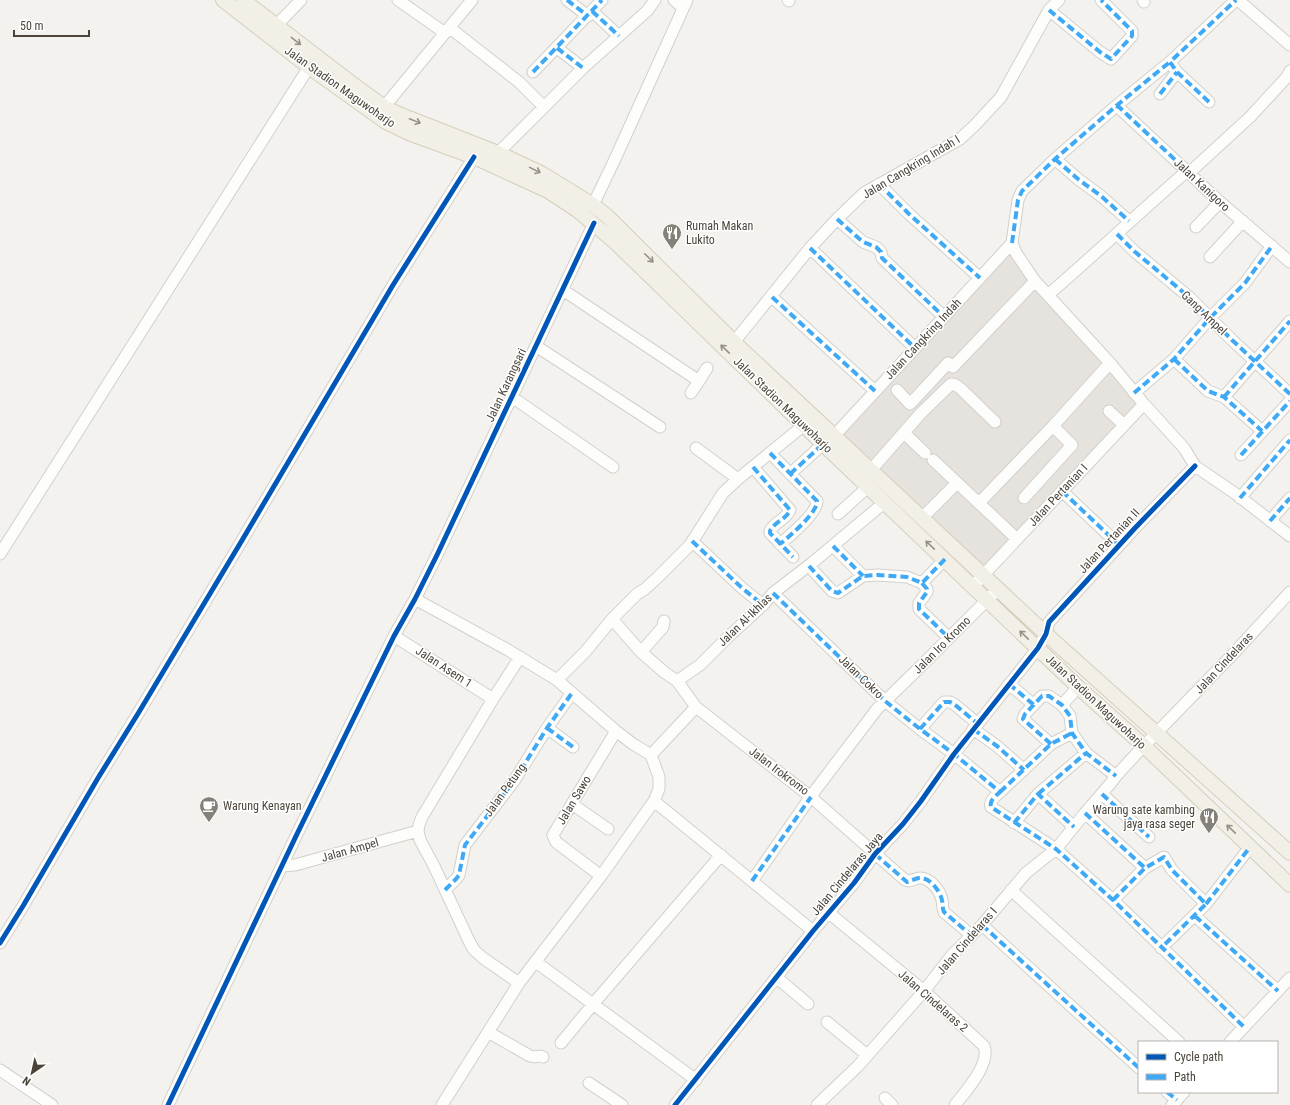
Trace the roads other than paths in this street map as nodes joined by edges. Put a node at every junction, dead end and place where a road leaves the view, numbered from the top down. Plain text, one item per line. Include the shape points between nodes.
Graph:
1 (223, 0) edge
2 (243, 0) edge
3 (301, 0) edge
4 (398, 0) edge
5 (472, 0) edge
6 (568, 0) edge
7 (602, 0) edge
8 (655, 0) edge
9 (674, 0) edge
10 (1059, 0) edge
11 (1102, 0) edge
12 (1237, 0) edge
13 (685, 4) edge
14 (1049, 10) junction
15 (590, 13) junction
16 (272, 30) junction
17 (447, 31) junction
18 (619, 36) junction
19 (1290, 45) edge
20 (557, 48) junction
21 (1171, 60) junction
22 (309, 67) junction
23 (584, 68) junction
24 (1290, 71) edge
25 (533, 72) dead end
26 (1177, 72) junction
27 (1160, 94) dead end
28 (1209, 102) dead end
29 (384, 107) junction
30 (544, 107) junction
31 (1116, 107) junction
32 (498, 153) junction
33 (474, 157) junction
34 (1056, 158) junction
35 (1188, 172) junction
36 (879, 184) junction
37 (551, 185) junction
38 (1220, 202) junction
39 (593, 205) junction
40 (837, 219) junction
41 (1130, 221) junction
42 (1243, 221) junction
43 (594, 223) junction
44 (1196, 227) dead end
45 (1117, 234) junction
46 (1012, 243) junction
47 (1272, 246) junction
48 (810, 248) junction
49 (631, 249) junction
50 (1210, 257) dead end
51 (1290, 262) edge
52 (980, 278) junction
53 (1035, 282) junction
54 (563, 290) junction
55 (1048, 295) junction
56 (772, 297) junction
57 (944, 317) junction
58 (1210, 318) junction
59 (1290, 321) edge
60 (734, 342) junction
61 (536, 346) junction
62 (915, 348) junction
63 (1174, 358) junction
64 (1255, 361) junction
65 (1110, 363) junction
66 (707, 368) dead end
67 (699, 381) junction
68 (896, 390) dead end
69 (875, 391) junction
70 (691, 393) dead end
71 (1134, 393) junction
72 (1290, 394) edge
73 (512, 397) junction
74 (1224, 397) junction
75 (1290, 401) edge
76 (910, 404) junction
77 (1144, 404) junction
78 (1109, 411) dead end
79 (921, 413) junction
80 (809, 421) junction
81 (995, 422) dead end
82 (1124, 425) junction
83 (1053, 426) junction
84 (660, 427) dead end
85 (1262, 431) junction
86 (904, 433) junction
87 (829, 440) junction
88 (1290, 440) edge
89 (696, 448) dead end
90 (770, 453) junction
91 (1241, 455) dead end
92 (1195, 466) junction
93 (613, 467) dead end
94 (753, 467) junction
95 (871, 470) junction
96 (790, 474) junction
97 (738, 479) junction
98 (957, 483) junction
99 (869, 486) junction
100 (1062, 491) junction
101 (1024, 498) dead end
102 (1240, 498) junction
103 (1290, 499) edge
104 (885, 502) junction
105 (979, 503) junction
106 (838, 514) dead end
107 (922, 518) junction
108 (1270, 521) junction
109 (1290, 536) edge
110 (1017, 539) junction
111 (692, 541) junction
112 (780, 544) junction
113 (1119, 545) junction
114 (833, 546) junction
115 (0, 554) edge
116 (793, 557) dead end
117 (945, 559) junction
118 (809, 566) junction
119 (983, 575) junction
120 (863, 576) junction
121 (922, 583) junction
122 (973, 586) junction
123 (998, 588) junction
124 (1290, 592) edge
125 (773, 593) junction
126 (415, 599) junction
127 (987, 599) junction
128 (763, 605) junction
129 (612, 619) junction
130 (664, 622) dead end
131 (1046, 634) junction
132 (394, 636) junction
133 (949, 638) junction
134 (1038, 648) junction
135 (641, 652) junction
136 (520, 657) junction
137 (557, 680) junction
138 (677, 681) junction
139 (1009, 684) junction
140 (1078, 687) junction
141 (572, 692) junction
142 (493, 699) junction
143 (885, 701) junction
144 (1034, 704) junction
145 (1062, 705) junction
146 (696, 707) junction
147 (976, 726) junction
148 (547, 728) junction
149 (920, 729) junction
150 (616, 731) junction
151 (1072, 733) junction
152 (1157, 733) junction
153 (1051, 744) junction
154 (1144, 746) junction
155 (573, 747) dead end
156 (1086, 753) junction
157 (954, 754) junction
158 (651, 755) junction
159 (1024, 770) junction
160 (1116, 776) junction
161 (1000, 792) junction
162 (1038, 794) junction
163 (1102, 794) junction
164 (811, 797) junction
165 (654, 801) junction
166 (572, 804) junction
167 (1085, 812) junction
168 (1014, 823) junction
169 (1074, 827) junction
170 (608, 829) dead end
171 (418, 831) junction
172 (1149, 837) dead end
173 (1250, 847) junction
174 (1056, 849) junction
175 (1290, 853) edge
176 (875, 854) junction
177 (721, 855) junction
178 (282, 866) junction
179 (1145, 868) junction
180 (601, 876) junction
181 (752, 881) junction
182 (1290, 885) edge
183 (445, 890) junction
184 (1011, 890) junction
185 (1113, 900) junction
186 (1206, 904) junction
187 (829, 913) junction
188 (1195, 916) junction
189 (982, 925) junction
190 (813, 931) junction
191 (971, 935) junction
192 (0, 943) edge
193 (1161, 948) junction
194 (536, 962) junction
195 (776, 977) junction
196 (1290, 978) edge
197 (519, 983) junction
198 (924, 991) junction
199 (1278, 991) junction
200 (594, 1003) junction
201 (808, 1004) dead end
202 (827, 1022) dead end
203 (1244, 1027) junction
204 (488, 1032) junction
205 (1179, 1041) edge
206 (1231, 1041) edge
207 (561, 1043) dead end
208 (867, 1055) junction
209 (543, 1057) dead end
210 (1138, 1067) edge
211 (0, 1070) edge
212 (696, 1080) junction
213 (589, 1083) dead end
214 (1169, 1093) edge
215 (1178, 1099) edge
216 (52, 1105) edge
217 (168, 1105) edge
218 (442, 1105) edge
219 (622, 1105) edge
220 (675, 1105) edge
221 (817, 1105) edge
222 (955, 1105) edge

1 - 16 main road, Jalan Stadion Maguwoharjo
2 - 16 main road, Jalan Stadion Maguwoharjo
3 - 16 street
4 - 17 street
5 - 17 street
6 - 15 street
7 - 15 street
8 - 18 street via 647,11
9 - 13 street
10 - 14 street, Jalan Cangkring Indah I
11 - 14 street via 1132,31 1132,36 1111,59
12 - 19 street
12 - 21 street
13 - 39 street
14 - 36 street, Jalan Cangkring Indah I via 1001,97 975,125 960,139
15 - 18 street
15 - 20 street
16 - 22 main road, Jalan Stadion Maguwoharjo
16 -> 29 main road, Jalan Stadion Maguwoharjo
17 - 29 street
17 - 30 street via 519,82
18 - 23 street
20 - 23 street
20 - 25 street
21 - 26 street via 1170,64
21 - 31 street
22 - 33 main road, Jalan Stadion Maguwoharjo via 386,122
22 - 115 street
23 - 30 street
24 - 35 street via 1250,116
26 - 27 street
26 - 28 street
29 -> 32 main road, Jalan Stadion Maguwoharjo
30 - 32 street
31 - 34 street
31 - 35 street, Jalan Kanigoro via 1119,107
32 -> 37 main road, Jalan Stadion Maguwoharjo
33 - 37 main road, Jalan Stadion Maguwoharjo
33 - 192 street via 393,285
34 - 41 street
34 - 46 street via 1020,196
35 - 38 street, Jalan Kanigoro
35 - 41 street
36 - 40 street, Jalan Cangkring Indah I via 864,193
36 - 52 street
37 - 39 main road, Jalan Stadion Maguwoharjo
37 - 43 main road, Jalan Stadion Maguwoharjo
38 - 42 street, Jalan Kanigoro
38 - 44 street
39 - 49 main road, Jalan Stadion Maguwoharjo via 607,216
40 - 48 street, Jalan Cangkring Indah I
40 - 57 street via 863,242 876,246 882,258
41 - 45 street
42 - 47 street, Jalan Kanigoro
42 - 50 street
43 - 49 main road, Jalan Stadion Maguwoharjo
43 - 54 street, Jalan Karangsari
45 - 55 street
45 - 58 street, Gang Ampel via 1189,296
46 - 52 street, Jalan Cangkring Indah
46 - 53 street
47 - 51 street, Jalan Kanigoro
47 - 58 street via 1245,283
48 - 56 street, Jalan Cangkring Indah I
48 - 62 street
49 -> 60 main road, Jalan Stadion Maguwoharjo
80 -> 49 main road, Jalan Stadion Maguwoharjo
52 - 57 street, Jalan Cangkring Indah
53 - 55 street
53 - 76 street via 953,367 948,363
54 - 61 street, Jalan Karangsari
54 - 67 street
55 - 65 street
56 - 60 street, Jalan Cangkring Indah I
56 - 69 street
57 - 62 street, Jalan Cangkring Indah
58 - 63 street
58 - 64 street, Gang Ampel
59 - 64 street
60 - 80 main road, Jalan Stadion Maguwoharjo
61 - 73 street, Jalan Karangsari
61 - 84 street
62 - 69 street, Jalan Cangkring Indah
63 - 71 street
63 - 74 street via 1208,391
64 - 72 street, Gang Ampel
64 - 74 street
65 - 71 street
65 - 83 street
66 - 67 street
67 - 70 street
68 - 76 street
69 - 87 street, Jalan Cangkring Indah
71 - 77 street
73 - 93 street
73 - 126 street, Jalan Karangsari
74 - 85 street
75 - 85 street
76 - 79 street
77 - 82 street, Jalan Pertanian I
77 - 92 street via 1184,448
78 - 82 street
79 - 81 street via 951,384 961,389
79 - 86 street
80 - 87 main road, Jalan Stadion Maguwoharjo
80 - 90 street
82 - 100 street, Jalan Pertanian I
83 - 101 street via 1072,445
83 - 105 street
85 - 91 street
86 - 95 street
86 - 98 street
87 - 95 main road, Jalan Stadion Maguwoharjo
87 - 96 street, Jalan Cangkring Indah
87 - 99 main road, Jalan Stadion Maguwoharjo
88 - 102 street
89 - 97 street
90 - 94 street
90 - 96 street
92 - 102 street
92 - 113 street, Jalan Pertanian II
94 - 97 street
94 - 112 street via 790,510 789,514 770,531
95 - 107 main road, Jalan Stadion Maguwoharjo
96 - 112 street via 817,500 817,503 799,528
97 - 111 street via 723,493
98 - 105 street
98 - 107 street
99 - 104 main road, Jalan Stadion Maguwoharjo
99 - 106 street
100 - 110 street, Jalan Pertanian I
100 - 113 street
102 - 108 street
103 - 108 street
104 - 114 street, Jalan Al-Ikhlas
117 -> 104 main road, Jalan Stadion Maguwoharjo
105 - 110 street
107 - 119 main road, Jalan Stadion Maguwoharjo
108 - 109 street
110 - 119 street, Jalan Pertanian I
111 - 128 street
111 - 129 street via 658,577
112 - 116 street
113 - 131 street, Jalan Pertanian II via 1049,622
114 - 118 street, Jalan Al-Ikhlas
114 - 120 street
117 - 121 street
117 - 122 main road, Jalan Stadion Maguwoharjo
118 - 120 street via 836,593
118 - 125 street, Jalan Al-Ikhlas
119 - 122 street, Jalan Pertanian I
119 - 123 main road, Jalan Stadion Maguwoharjo
120 - 121 street via 907,577
121 - 133 street via 927,592 919,603 919,609
122 - 127 main road, Jalan Stadion Maguwoharjo
123 - 127 street, Jalan Iro Kromo
123 - 131 main road, Jalan Stadion Maguwoharjo
124 - 152 street, Jalan Cindelaras
125 - 128 street, Jalan Al-Ikhlas
125 - 143 street, Jalan Cokro
126 - 132 street, Jalan Karangsari
126 - 136 street
127 - 133 street, Jalan Iro Kromo
134 -> 127 main road, Jalan Stadion Maguwoharjo
128 - 138 street, Jalan Al-Ikhlas via 700,665
129 - 135 street
129 - 137 street via 586,651
130 - 135 street via 663,627
131 - 134 street, Jalan Cindelaras Jaya
131 - 152 main road, Jalan Stadion Maguwoharjo
132 - 142 street, Jalan Asem 1
132 - 178 street, Jalan Karangsari
133 - 143 street, Jalan Iro Kromo
134 - 139 street, Jalan Cindelaras Jaya
134 - 140 main road, Jalan Stadion Maguwoharjo
135 - 138 street
136 - 137 street
136 - 142 street
137 - 141 street
138 - 146 street, Jalan Irokromo
139 - 144 street
139 - 147 street, Jalan Cindelaras Jaya
140 - 145 street
140 - 154 main road, Jalan Stadion Maguwoharjo
141 - 148 street, Jalan Petung
141 - 150 street
142 - 171 street via 422,817
143 - 149 street, Jalan Cokro
143 - 164 street, Jalan Irokromo via 876,709
144 - 145 street via 1045,695
144 - 153 street via 1024,715 1023,720
145 - 151 street via 1070,716
146 - 158 street
146 - 164 street, Jalan Irokromo
147 - 149 street via 954,704 944,702
147 - 157 street, Jalan Cindelaras Jaya
147 - 159 street
148 - 155 street
148 - 183 street, Jalan Petung via 514,780 466,845 459,875
149 - 157 street, Jalan Cokro
150 - 158 street
150 - 166 street, Jalan Sawo
151 - 153 street
151 - 156 street
152 - 154 street, Jalan Cindelaras
152 - 175 main road, Jalan Stadion Maguwoharjo
153 - 159 street
154 - 160 street, Jalan Cindelaras I
173 -> 154 main road, Jalan Stadion Maguwoharjo
156 - 160 street
156 - 162 street
157 - 161 street, Jalan Cokro
157 - 176 street, Jalan Cindelaras Jaya via 922,801
158 - 165 street via 660,776 659,789
159 - 161 street
160 - 163 street, Jalan Cindelaras I
161 - 168 street via 992,800 991,805
162 - 168 street
162 - 169 street
163 - 167 street, Jalan Cindelaras I
163 - 172 street
164 - 176 street
164 - 181 street
165 - 177 street
165 - 180 street
166 - 170 street
166 - 180 street, Jalan Sawo via 553,835 554,840
167 - 169 street, Jalan Cindelaras I
167 - 179 street
168 - 174 street
169 - 174 street, Jalan Cindelaras I
171 - 178 street, Jalan Ampel via 295,866
171 - 183 street
173 - 182 main road, Jalan Stadion Maguwoharjo
173 - 186 street
174 - 184 street, Jalan Cindelaras I via 1026,873
174 - 185 street
176 - 187 street, Jalan Cindelaras Jaya
176 - 191 street via 907,882 921,878 934,885 940,893 944,912
177 - 181 street
177 - 200 street
178 - 217 street, Jalan Karangsari
179 - 185 street
179 - 186 street via 1164,857 1172,870
180 - 194 street
181 - 190 street
183 - 197 street via 474,950
184 - 189 street, Jalan Cindelaras I
184 - 205 street
185 - 193 street
186 - 188 street
187 - 190 street, Jalan Cindelaras Jaya
187 - 198 street, Jalan Cindelaras 2
188 - 193 street
188 - 199 street
189 - 191 street, Jalan Cindelaras I
189 - 210 street
190 - 195 street, Jalan Cindelaras Jaya
191 - 198 street, Jalan Cindelaras I
193 - 203 street
194 - 197 street
194 - 200 street
195 - 201 street
195 - 212 street, Jalan Cindelaras Jaya
196 - 199 street
197 - 204 street
198 - 208 street, Jalan Cindelaras I
198 - 222 street, Jalan Cindelaras 2 via 985,1049 978,1074
199 - 203 street
200 - 207 street
200 - 212 street
202 - 208 street
203 - 206 street
204 - 209 street via 530,1056
204 - 218 street
208 - 221 street, Jalan Cindelaras I
211 - 216 street
212 - 220 street, Jalan Cindelaras Jaya
213 - 219 street
214 - 215 street

